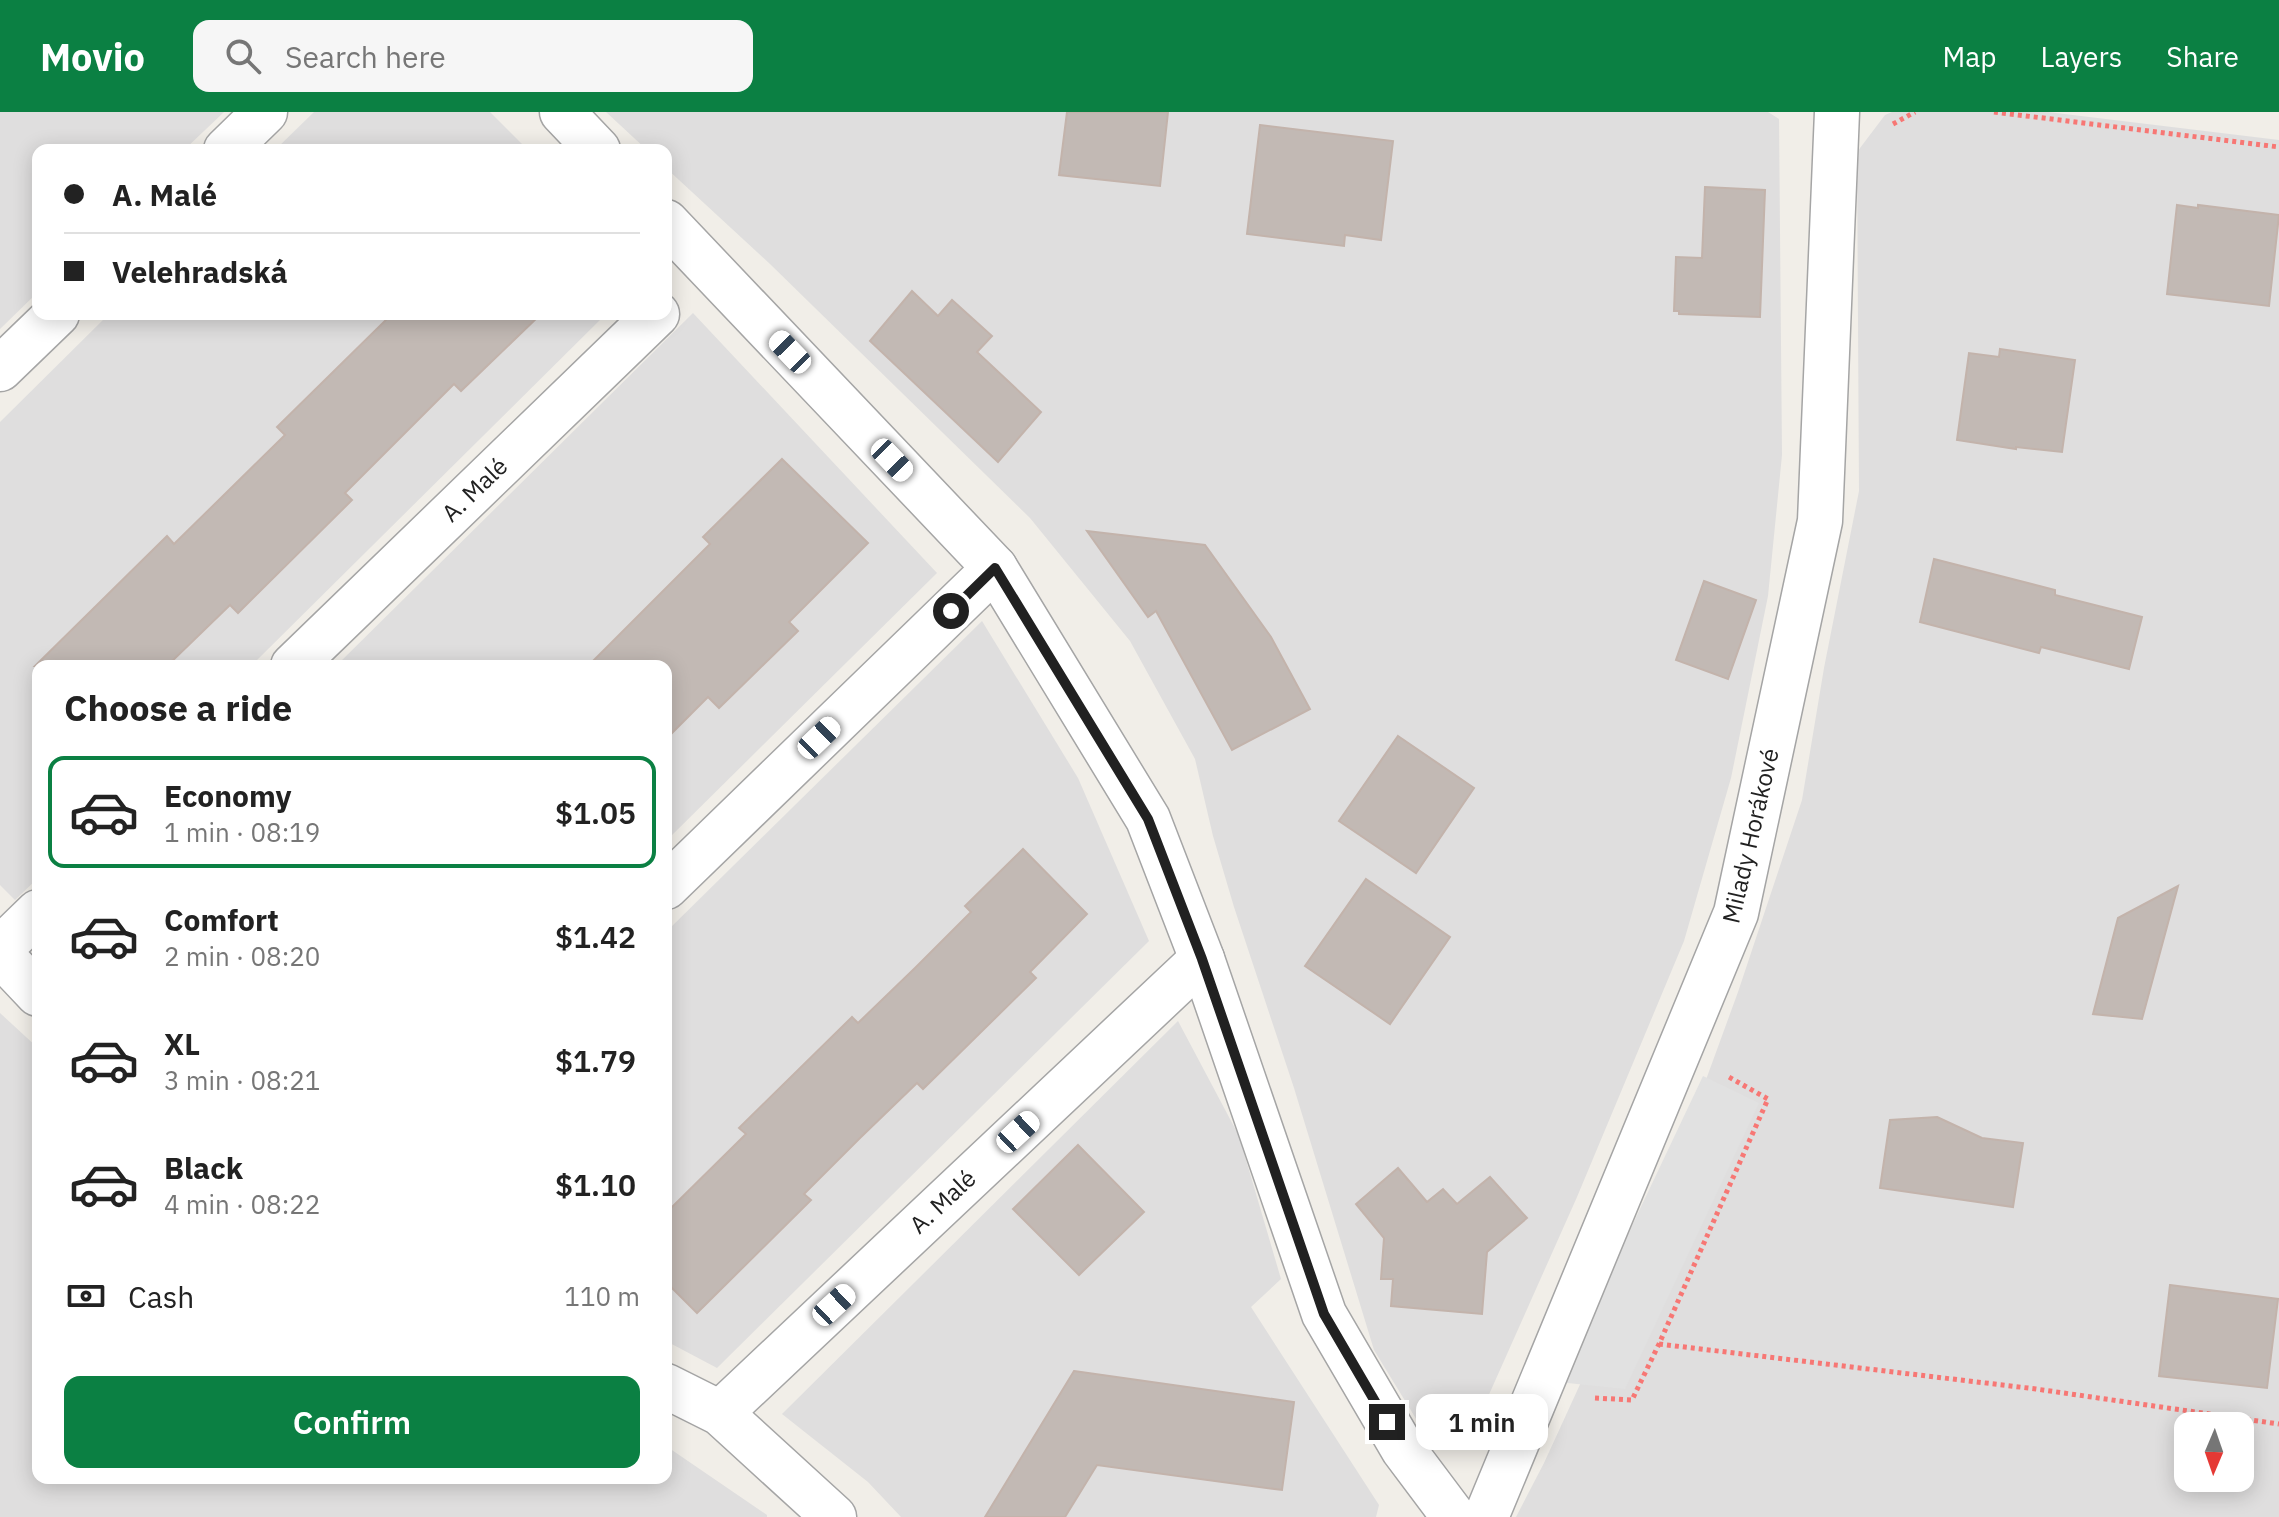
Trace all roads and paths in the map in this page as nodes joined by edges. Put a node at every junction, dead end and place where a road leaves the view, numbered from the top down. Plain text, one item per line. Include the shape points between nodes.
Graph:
1 (265, 112) edge
2 (562, 112) edge
3 (1837, 112) edge
4 (1994, 112) edge
5 (232, 144) edge
6 (592, 144) edge
7 (2279, 147) edge
8 (672, 228) edge
9 (708, 266) junction
10 (672, 300) edge
11 (51, 320) edge
12 (651, 320) edge
13 (0, 369) edge
14 (995, 568) junction
15 (299, 660) edge
16 (672, 881) edge
17 (32, 918) edge
18 (0, 951) edge
19 (1202, 959) junction
20 (32, 987) edge
21 (1659, 1344) dead end
22 (672, 1389) edge
23 (720, 1413) junction
24 (2279, 1424) edge
25 (834, 1517) edge
26 (1454, 1517) edge
27 (1486, 1517) edge

1 - 5 street
2 - 6 street
3 - 27 street, Milady Horákové via 1820,521 1736,913
4 - 7 path
8 - 9 street
9 - 10 street
9 - 14 street
11 - 13 street
12 - 15 street, A. Malé
14 - 16 street
14 - 19 street via 1148,819
17 - 18 street
18 - 20 street
19 - 23 street, A. Malé
19 - 26 street via 1324,1314 1403,1449
21 - 24 path
22 - 23 street
23 - 25 street

